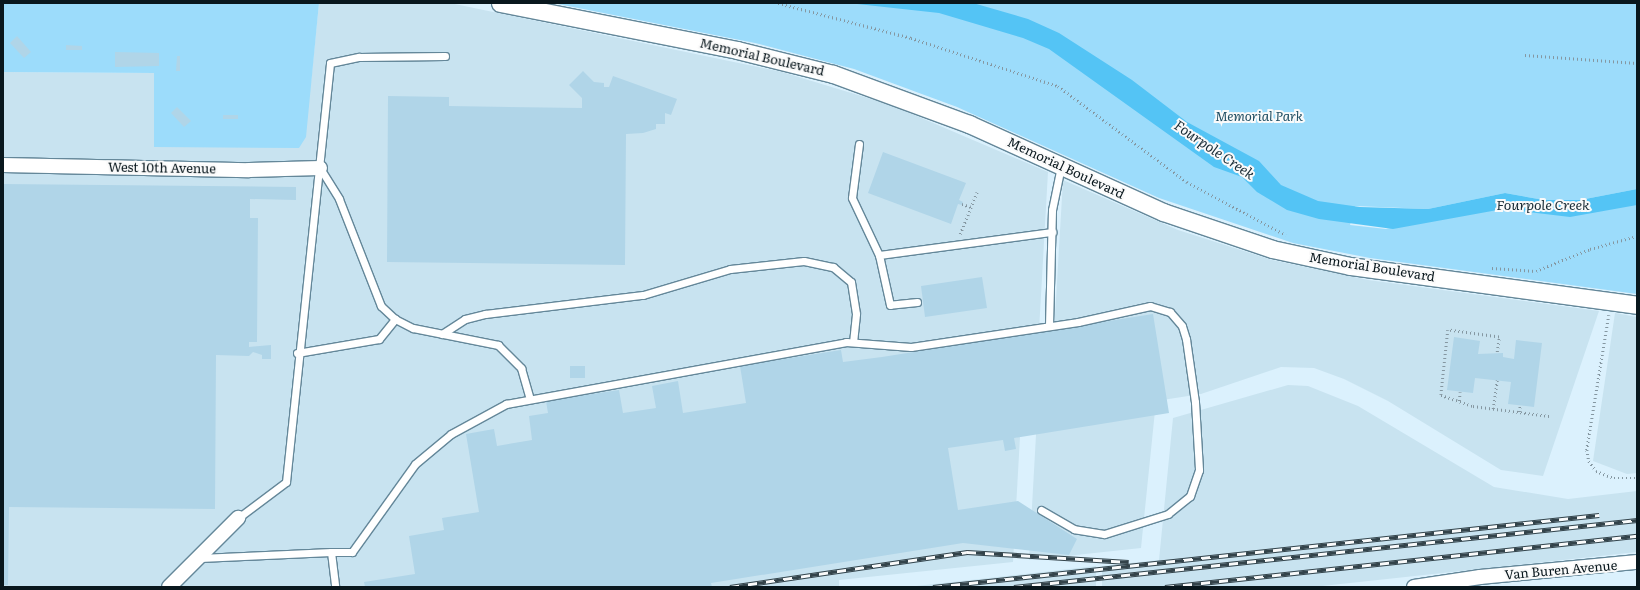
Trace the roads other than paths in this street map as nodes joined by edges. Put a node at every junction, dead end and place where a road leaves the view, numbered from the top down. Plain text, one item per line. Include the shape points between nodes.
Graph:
1 (500, 3) edge
2 (554, 8) edge
3 (445, 56) dead end
4 (859, 144) dead end
5 (3, 165) edge
6 (1061, 166) junction
7 (320, 168) junction
8 (1052, 232) junction
9 (879, 255) junction
10 (917, 302) dead end
11 (1637, 305) edge
12 (395, 319) junction
13 (1049, 325) junction
14 (442, 334) junction
15 (853, 342) junction
16 (297, 353) junction
17 (530, 399) junction
18 (1041, 510) dead end
19 (238, 518) joint
20 (331, 552) junction
21 (199, 558) junction
22 (1637, 562) edge
23 (1480, 582) edge
24 (169, 587) edge
25 (336, 587) edge
26 (1414, 587) edge

1 - 2 street, Memorial Boulevard
2 - 6 street, Memorial Boulevard via 833,74 926,106
3 - 7 lane via 359,57 330,63
4 - 9 lane via 852,198
5 - 7 street, West 10th Avenue via 249,170
6 - 8 lane
6 - 11 street, Memorial Boulevard via 1178,218 1285,252 1350,266
7 - 12 lane via 339,200 381,306
7 - 16 lane
8 - 9 lane
8 - 13 lane
9 - 10 lane via 890,305
12 - 14 lane via 413,328
12 - 16 lane via 379,339
13 - 15 lane via 911,348
13 - 18 lane via 1150,306 1160,307 1177,318 1186,338 1199,470 1197,484 1180,507 1149,522 1119,531 1087,533 1061,523
14 - 15 lane via 465,319 485,314 643,295 730,269 804,261 833,267 852,282 856,314
14 - 17 lane via 498,345 521,368
15 - 17 lane
16 - 19 lane via 286,482
17 - 20 lane via 481,414 451,434 415,464 352,552
19 - 21 street
20 - 21 lane
20 - 25 lane
21 - 24 street
22 - 23 street, Van Buren Avenue
23 - 26 street, Van Buren Avenue

